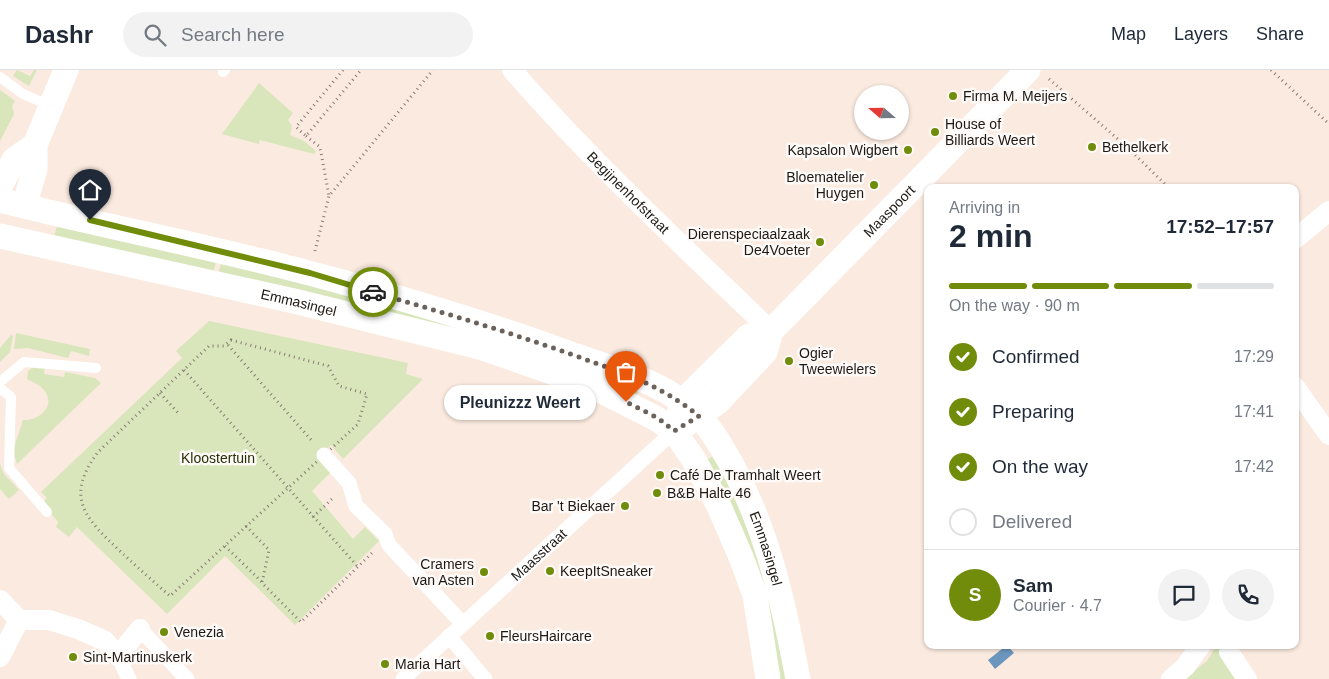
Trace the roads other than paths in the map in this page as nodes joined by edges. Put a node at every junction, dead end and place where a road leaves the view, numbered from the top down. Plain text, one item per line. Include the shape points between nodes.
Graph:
1 (66, 70) edge
2 (512, 70) edge
3 (1036, 72) edge
4 (3, 75) edge
5 (51, 106) junction
6 (34, 145) junction
7 (0, 186) edge
8 (0, 200) edge
9 (24, 206) junction
10 (1329, 211) edge
11 (0, 226) edge
12 (0, 236) edge
13 (1299, 237) edge
14 (772, 332) junction
15 (96, 368) dead end
16 (0, 382) edge
17 (0, 388) edge
18 (1299, 393) edge
19 (690, 409) junction
20 (674, 431) junction
21 (1329, 435) edge
22 (324, 455) road end
23 (47, 512) dead end
24 (7, 610) edge
25 (462, 624) junction
26 (140, 629) joint
27 (449, 636) junction
28 (1199, 649) edge
29 (1229, 652) dead end
30 (118, 656) junction
31 (0, 657) edge
32 (129, 679) edge
33 (187, 679) edge
34 (403, 679) edge
35 (485, 679) edge
36 (768, 679) edge
37 (798, 679) edge
38 (1172, 679) edge
39 (1247, 679) edge

1 - 5 street
2 - 14 street, Begijnenhofstraat via 616,182
3 - 14 street, Maaspoort
4 - 5 lane via 23,94
5 - 6 street
6 - 7 street via 14,160
6 - 9 street via 35,170
8 - 9 street, Emmasingel
9 - 11 street
9 - 19 street, Emmasingel via 310,273 483,324 652,384
10 - 13 street
12 - 20 street, Emmasingel via 294,301 480,347 594,387 658,418
14 - 19 street, Maaspoort via 765,352 718,402
15 - 16 lane via 24,362
17 - 23 lane via 11,397 9,468
18 - 21 street
19 - 20 street, Maaspoort
19 - 37 street, Emmasingel via 721,445 742,485 766,544
20 - 25 street, Maasstraat
20 - 36 street, Emmasingel via 718,504 741,557 755,595
22 - 25 street via 348,483 356,506 385,534 389,546
24 - 30 street via 78,629 105,641
24 - 31 street
25 - 27 street, Maasstraat
26 - 30 street
26 - 33 street
27 - 34 street, Maasstraat
27 - 35 street
28 - 38 street
29 - 39 street
30 - 32 street

